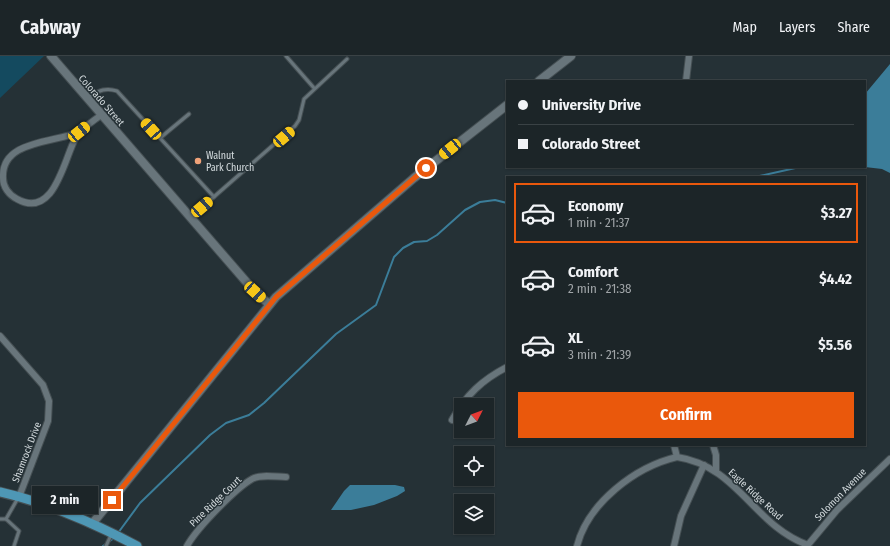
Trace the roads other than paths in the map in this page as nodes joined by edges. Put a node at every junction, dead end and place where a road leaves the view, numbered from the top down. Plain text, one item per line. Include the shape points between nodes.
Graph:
1 (51, 56) edge
2 (286, 56) edge
3 (571, 56) edge
4 (689, 56) edge
5 (346, 59) dead end
6 (540, 80) edge
7 (686, 80) edge
8 (314, 88) junction
9 (87, 98) junction
10 (506, 106) edge
11 (189, 114) dead end
12 (101, 115) junction
13 (79, 132) junction
14 (160, 138) junction
15 (214, 197) junction
16 (190, 218) junction
17 (269, 304) junction
18 (0, 336) edge
19 (506, 367) edge
20 (452, 420) dead end
21 (674, 446) edge
22 (714, 446) edge
23 (677, 457) junction
24 (890, 459) edge
25 (704, 465) junction
26 (716, 471) junction
27 (286, 477) dead end
28 (0, 492) edge
29 (19, 497) junction
30 (0, 519) edge
31 (6, 519) junction
32 (92, 524) junction
33 (112, 533) junction
34 (14, 546) edge
35 (106, 546) edge
36 (137, 546) edge
37 (187, 546) edge
38 (577, 546) edge
39 (674, 546) edge
40 (808, 546) edge

1 - 9 street, Colorado Street
2 - 8 lane
3 - 6 street
4 - 7 street
5 - 8 lane
8 - 15 lane via 304,99 295,126
9 - 12 street, Colorado Street
9 - 14 lane via 102,89 117,91
10 - 17 street via 414,178
11 - 14 lane
12 - 13 street
12 - 16 street, Colorado Street
13 - 13 street via 24,147 11,154 6,159 3,171 5,187 10,194 20,201 32,203 44,200 57,185
14 - 15 lane
15 - 16 lane
16 - 17 street, Colorado Street via 255,292
17 - 32 street
18 - 29 street, Shamrock Drive via 43,385 50,404 48,421
19 - 20 street via 476,387 464,399
21 - 23 street
22 - 26 street
23 - 25 street, Eagle Ridge Road
23 - 38 street via 642,471 614,492 593,514
24 - 40 street, Solomon Avenue via 842,504
25 - 26 street, Eagle Ridge Road
25 - 39 street via 681,516
26 - 40 street, Eagle Ridge Road via 778,528
27 - 37 street, Pine Ridge Court via 252,479 196,531
28 - 29 main road
29 - 31 lane
29 - 32 main road
30 - 31 lane
31 - 34 lane via 19,531
32 - 33 main road
33 - 35 lane
33 - 36 main road

